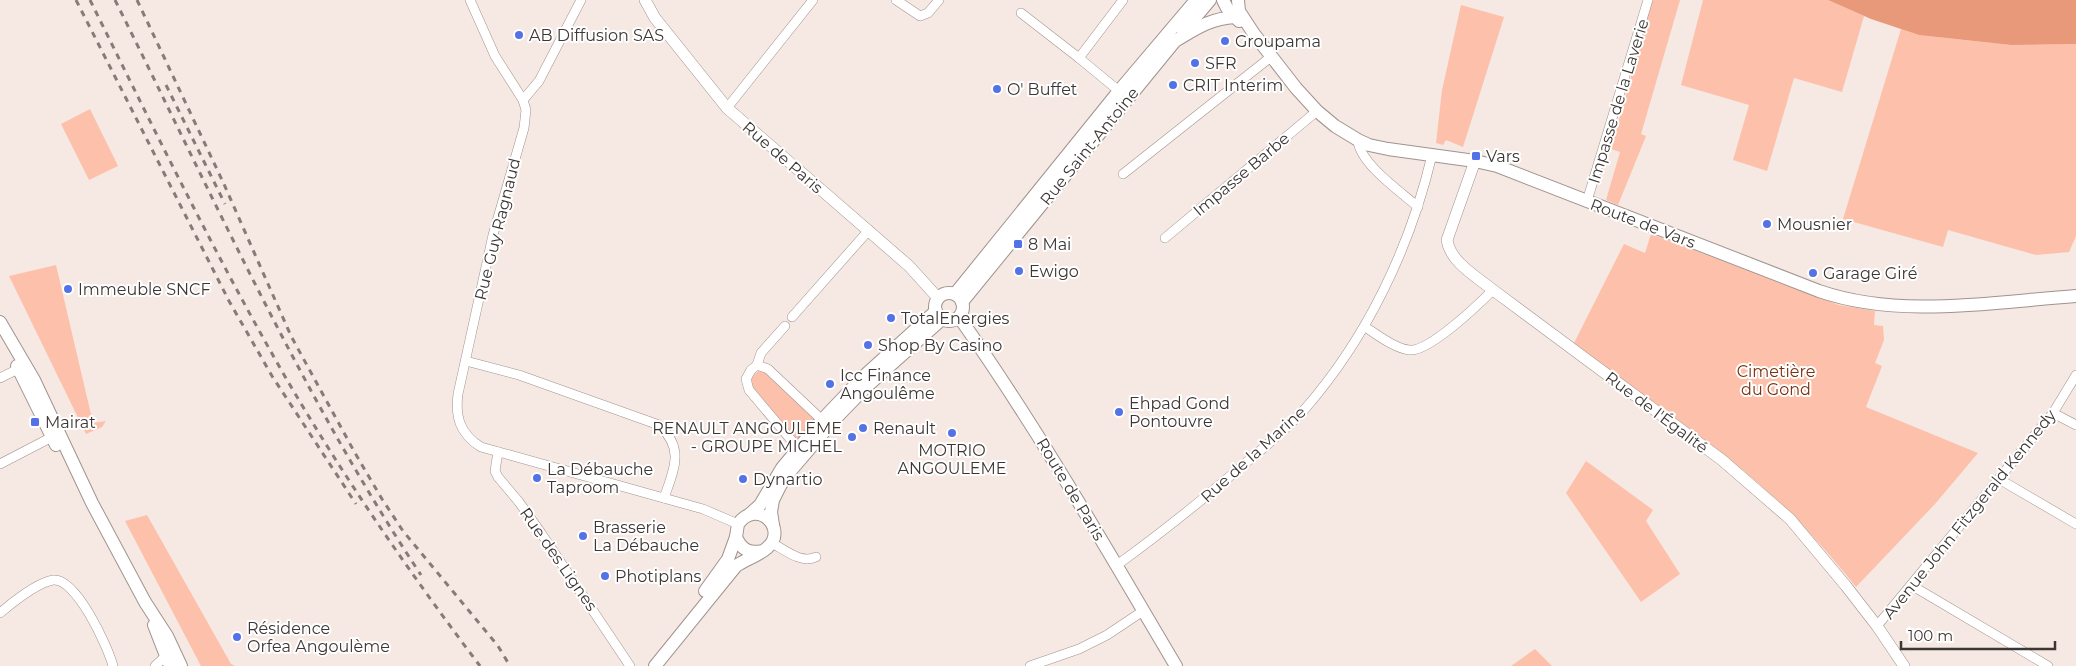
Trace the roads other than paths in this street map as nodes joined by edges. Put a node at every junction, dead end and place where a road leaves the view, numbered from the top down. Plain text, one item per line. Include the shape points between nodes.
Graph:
1 (470, 0) edge
2 (581, 0) edge
3 (645, 0) edge
4 (813, 0) edge
5 (896, 0) edge
6 (939, 0) edge
7 (1123, 0) edge
8 (1196, 0) edge
9 (1210, 0) edge
10 (1223, 0) edge
11 (1238, 0) edge
12 (1648, 0) edge
13 (1021, 13) dead end
14 (1235, 17) junction
15 (1254, 34) junction
16 (1175, 41) junction
17 (1272, 56) junction
18 (1080, 58) junction
19 (1119, 91) junction
20 (523, 100) junction
21 (727, 108) junction
22 (1317, 111) junction
23 (1358, 140) junction
24 (1432, 155) junction
25 (1475, 161) junction
26 (1123, 174) dead end
27 (1587, 201) junction
28 (1418, 207) junction
29 (869, 230) junction
30 (1165, 238) dead end
31 (1492, 290) junction
32 (2076, 296) edge
33 (959, 298) junction
34 (939, 309) junction
35 (792, 316) dead end
36 (959, 317) junction
37 (0, 322) edge
38 (785, 326) dead end
39 (1365, 326) junction
40 (10, 342) junction
41 (466, 361) junction
42 (757, 365) junction
43 (18, 369) junction
44 (2076, 376) edge
45 (0, 378) edge
46 (2053, 413) junction
47 (822, 420) junction
48 (2076, 425) edge
49 (54, 436) junction
50 (798, 448) junction
51 (498, 452) junction
52 (0, 464) edge
53 (1999, 479) junction
54 (664, 498) junction
55 (92, 503) junction
56 (750, 514) junction
57 (738, 524) junction
58 (2076, 524) edge
59 (773, 525) junction
60 (736, 537) junction
61 (772, 543) junction
62 (762, 551) junction
63 (816, 557) dead end
64 (1117, 565) junction
65 (1911, 585) junction
66 (1142, 609) junction
67 (0, 613) edge
68 (1877, 626) junction
69 (681, 628) junction
70 (169, 657) edge
71 (112, 666) edge
72 (154, 666) edge
73 (181, 666) edge
74 (630, 666) edge
75 (650, 666) edge
76 (1030, 666) edge
77 (1176, 666) edge
78 (1904, 666) edge
79 (2048, 666) edge

1 - 20 street via 495,56
2 - 20 street via 539,81
3 - 21 street, Rue de Paris via 660,24
4 - 21 street
5 - 6 street via 920,16 928,13
7 - 18 street
8 - 19 main road, Rue Saint-Antoine
9 - 16 main road
10 - 14 main road, Route de Vars
11 - 15 main road, Route de Vars via 1239,11
12 - 27 street, Impasse de la Laverie
13 - 18 street
14 - 15 main road, Route de Vars
14 - 16 main road, Rue Saint-Antoine via 1202,24
15 - 17 main road, Route de Vars
16 - 33 main road, Rue Saint-Antoine
17 - 22 main road, Route de Vars
17 - 26 street
18 - 19 street
19 - 33 main road, Rue Saint-Antoine
20 - 41 street, Rue Guy Ragnaud via 526,110 524,128 493,235
21 - 29 street, Rue de Paris
22 - 23 main road, Route de Vars
22 - 30 street, Impasse Barbe
23 - 24 main road, Route de Vars via 1388,149
23 - 28 street via 1366,160
24 - 25 main road, Route de Vars
24 - 28 street, Rue de la Marine
25 - 27 main road, Route de Vars via 1497,166
25 - 31 street, Rue de l'Égalité via 1447,240 1451,253
27 - 32 main road, Route de Vars via 1846,300 1887,305 1949,306
28 - 39 street, Rue de la Marine
29 - 34 street, Rue de Paris via 909,266
29 - 35 street
31 - 39 street via 1474,310 1419,350 1403,348
31 - 68 street, Rue de l'Égalité via 1722,460 1785,514
33 - 34 main road via 946,293
33 - 36 main road via 963,310
34 - 36 main road via 951,321
34 - 47 main road via 862,378
34 - 59 main road via 787,475 773,500
36 - 64 main road, Route de Paris via 992,364
37 - 40 main road
38 - 42 street via 761,353
39 - 64 street, Rue de la Marine via 1324,386 1286,428 1168,528
40 - 43 main road
40 - 49 main road via 34,380
41 - 51 street, Rue Guy Ragnaud via 457,405 460,427 481,447
41 - 54 street via 519,375 659,425 671,438 676,454
42 - 47 street via 773,373
42 - 50 street via 748,374 746,385
43 - 45 street
43 - 49 main road
44 - 46 street, Avenue John Fitzgerald Kennedy
46 - 48 street
46 - 53 street, Avenue John Fitzgerald Kennedy
47 - 50 main road
49 - 52 street
49 - 55 main road
49 - 55 main road via 75,465
50 - 56 main road via 760,505
51 - 54 street, Rue Guy Ragnaud
51 - 74 street, Rue des Lignes via 495,471 498,477 519,502
53 - 58 street
53 - 65 street, Avenue John Fitzgerald Kennedy
54 - 57 street, Rue Guy Ragnaud via 703,509
55 - 70 main road via 167,636
56 - 57 main road
56 - 59 main road via 761,514
57 - 60 main road
59 - 61 main road
60 - 62 main road via 743,548 755,553
60 - 69 main road via 728,559
61 - 62 main road
61 - 63 street via 800,558
62 - 69 main road via 736,566
64 - 66 main road, Route de Paris
65 - 68 street, Avenue John Fitzgerald Kennedy
65 - 79 street
66 - 76 street via 1107,635
66 - 77 main road, Route de Paris
67 - 71 street via 33,589 59,580 66,584 93,618
68 - 78 street, Rue de l'Égalité
69 - 75 main road
70 - 72 street
70 - 73 main road

